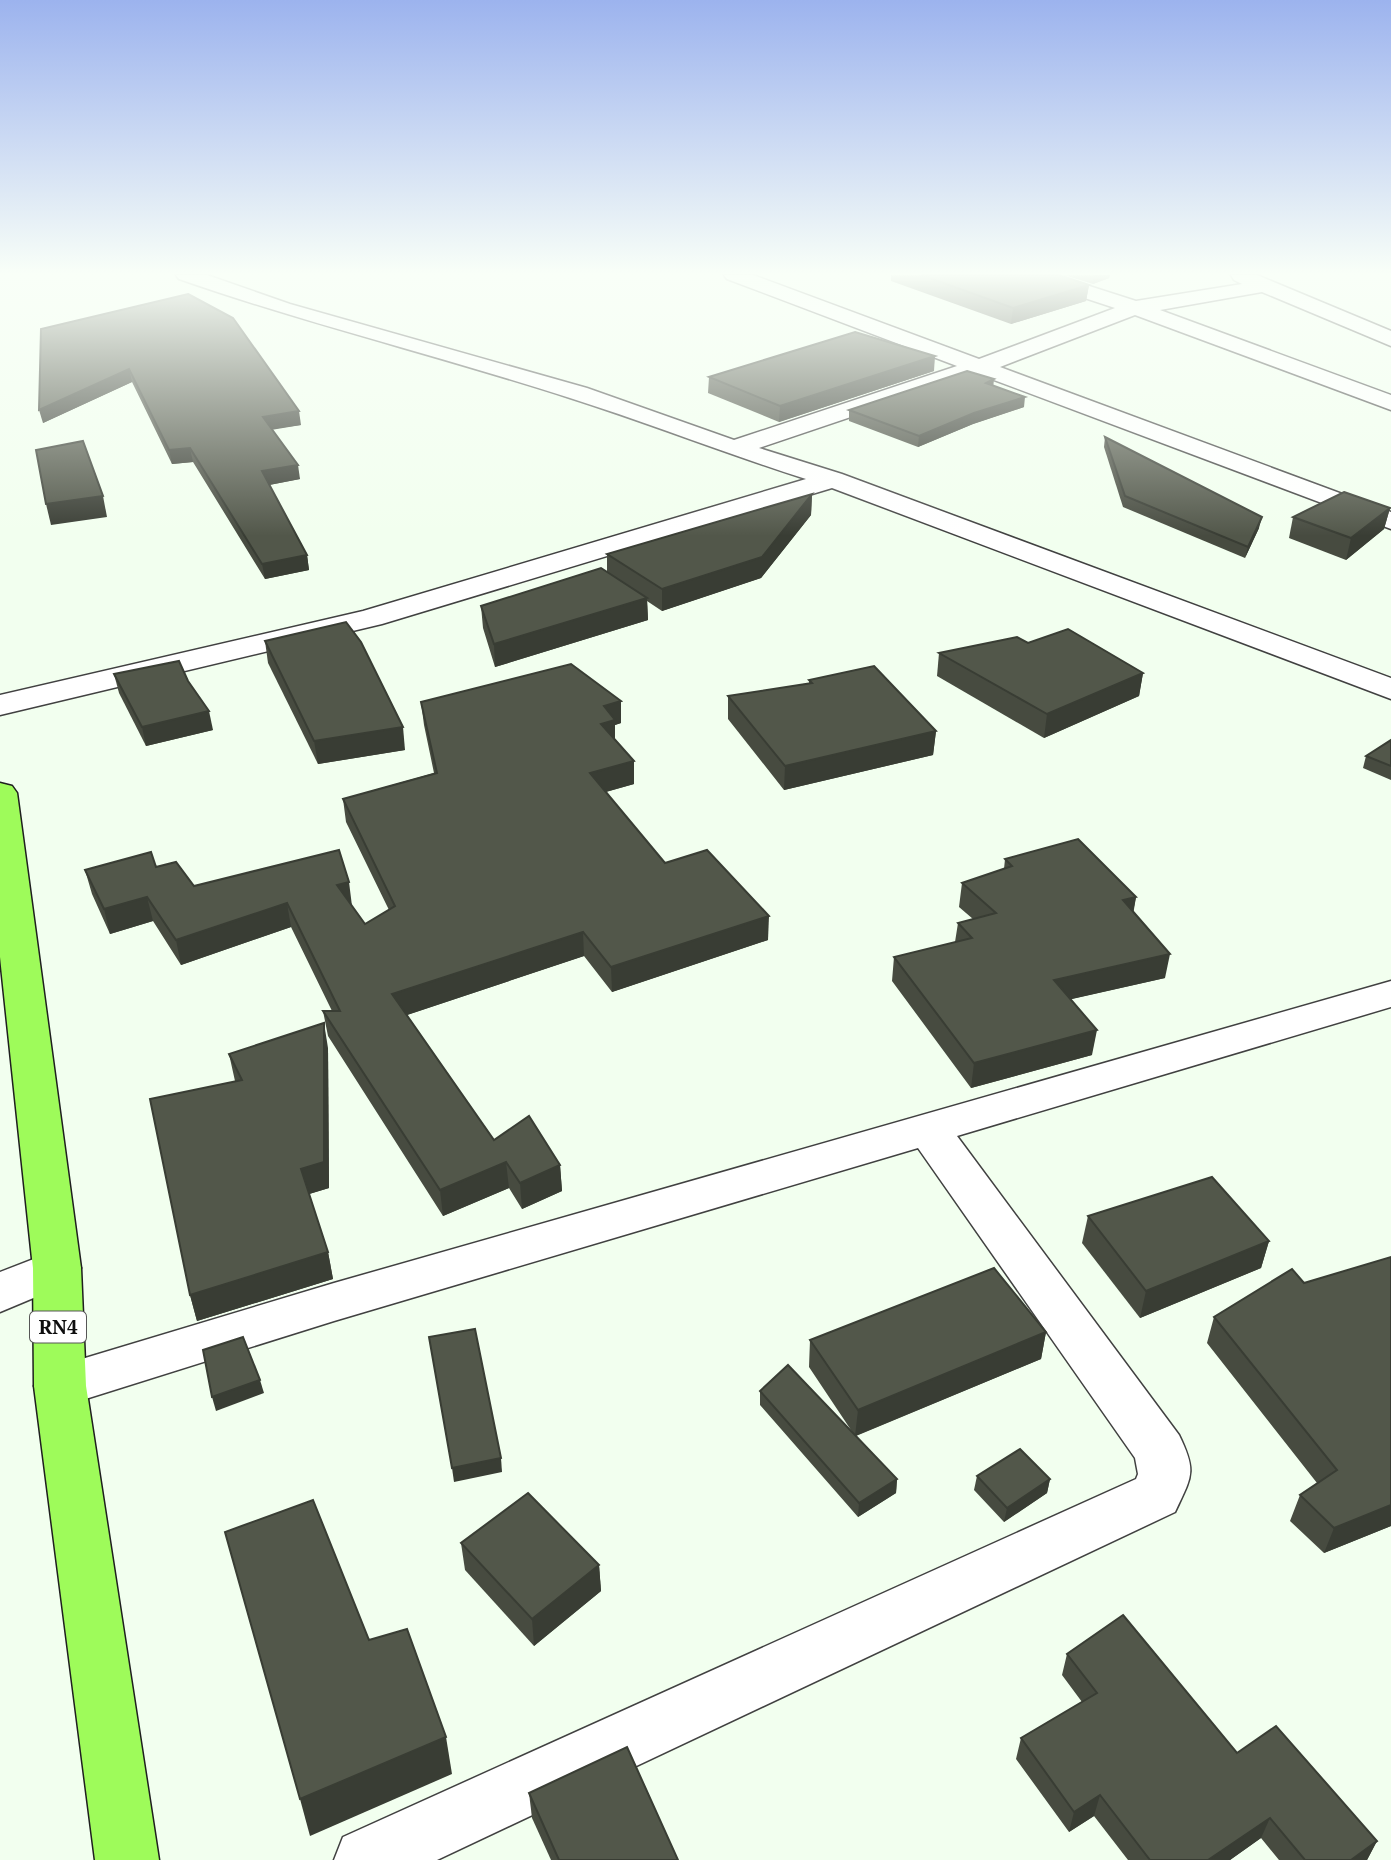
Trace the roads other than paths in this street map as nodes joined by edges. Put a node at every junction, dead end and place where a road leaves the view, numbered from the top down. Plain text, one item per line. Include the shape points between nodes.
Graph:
1 (470, 362) edge
2 (967, 362) edge
3 (989, 362) edge
4 (1280, 362) edge
5 (978, 366) junction
6 (1391, 403) edge
7 (734, 448) junction
8 (834, 479) junction
9 (1391, 521) edge
10 (1391, 689) edge
11 (0, 705) edge
12 (0, 793) edge
13 (1391, 994) edge
14 (928, 1129) junction
15 (57, 1268) junction
16 (0, 1293) edge
17 (60, 1386) junction
18 (127, 1860) edge
19 (366, 1860) edge

1 - 7 street via 579,393
2 - 5 street
3 - 5 street
4 - 6 street
5 - 7 street
5 - 9 street
7 - 8 street
8 - 10 street
8 - 11 street via 371,618
12 - 15 highway, RN4
13 - 14 street
14 - 17 street
14 - 19 street via 1160,1451 1165,1474 1156,1495
15 - 16 street
15 - 17 highway, RN4
17 - 18 highway, RN4

